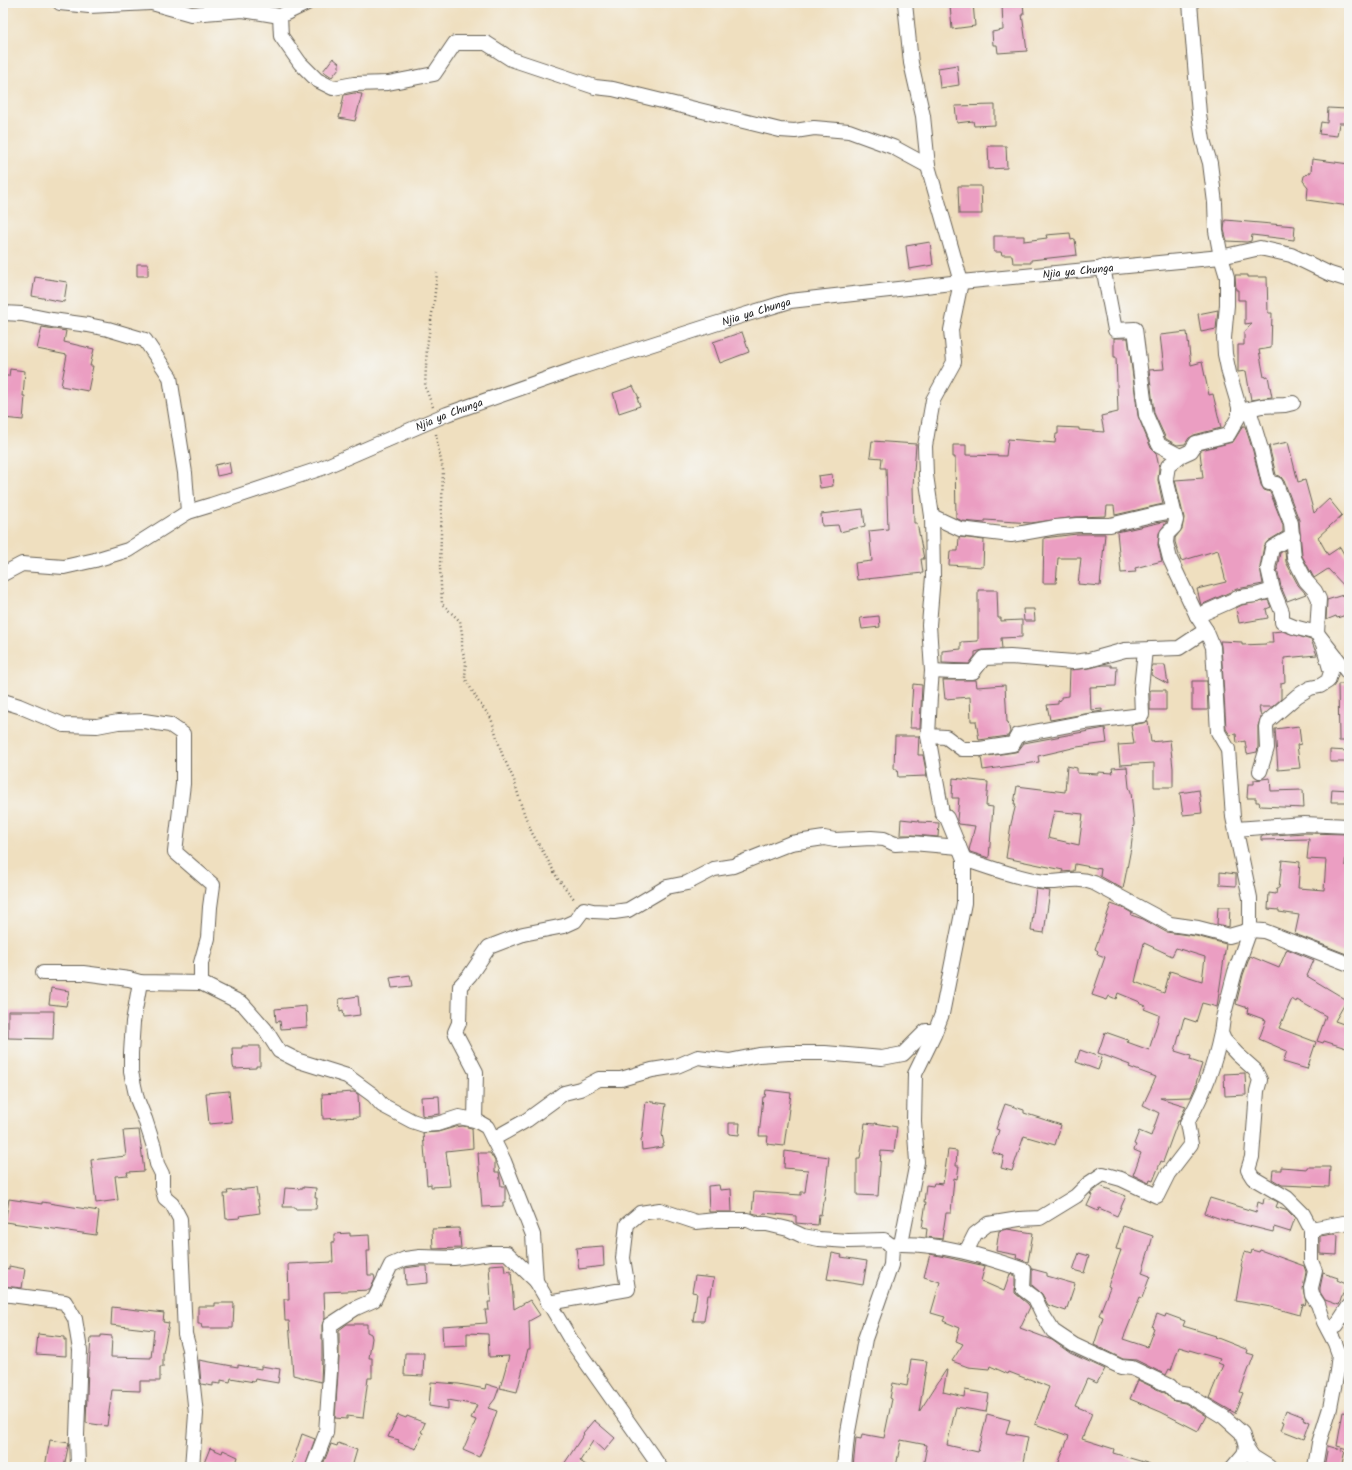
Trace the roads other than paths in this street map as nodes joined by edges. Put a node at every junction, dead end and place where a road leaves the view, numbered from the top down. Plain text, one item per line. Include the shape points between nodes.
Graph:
1 (60, 3) edge
2 (151, 3) edge
3 (307, 3) edge
4 (905, 3) edge
5 (1190, 3) edge
6 (280, 16) junction
7 (928, 166) junction
8 (1221, 257) junction
9 (1103, 267) junction
10 (1349, 280) edge
11 (960, 282) junction
12 (3, 313) edge
13 (1293, 403) dead end
14 (1242, 409) junction
15 (1180, 456) junction
16 (1174, 511) junction
17 (188, 512) junction
18 (932, 516) junction
19 (1293, 536) junction
20 (3, 574) edge
21 (1273, 590) junction
22 (1197, 616) junction
23 (1206, 630) junction
24 (1317, 633) junction
25 (1145, 650) junction
26 (932, 671) junction
27 (1349, 674) edge
28 (3, 701) edge
29 (928, 736) junction
30 (1260, 771) dead end
31 (1349, 826) edge
32 (1236, 828) junction
33 (962, 853) junction
34 (1250, 930) junction
35 (1349, 964) edge
36 (43, 973) dead end
37 (140, 982) junction
38 (202, 983) junction
39 (935, 1031) junction
40 (1221, 1033) junction
41 (475, 1120) junction
42 (493, 1139) junction
43 (1349, 1222) edge
44 (1311, 1230) junction
45 (897, 1245) junction
46 (966, 1252) junction
47 (536, 1282) junction
48 (3, 1294) edge
49 (548, 1303) junction
50 (1349, 1306) edge
51 (1328, 1329) junction
52 (1246, 1447) junction
53 (78, 1467) edge
54 (192, 1467) edge
55 (313, 1467) edge
56 (660, 1467) edge
57 (844, 1467) edge
58 (1233, 1467) edge
59 (1269, 1467) edge
60 (1315, 1467) edge

1 - 2 street via 89,6
2 - 6 street via 191,14 243,10
3 - 6 street
4 - 7 street via 911,63 923,116
5 - 8 street via 1197,96 1210,162
6 - 7 street via 281,36 300,62 317,80 333,88 354,84 388,83 434,74 455,43 486,43 511,59 594,87 613,89 780,130 814,128 849,131 893,147
7 - 11 street
8 - 9 street, Njia ya Chunga
8 - 10 street, Njia ya Chunga via 1260,248 1291,255 1330,274
8 - 14 street via 1227,277 1225,354
9 - 11 street, Njia ya Chunga
9 - 15 street via 1115,330 1135,329 1146,415 1159,445
11 - 17 street, Njia ya Chunga via 790,301 575,369 435,419 322,468
11 - 18 street via 951,330 954,362 933,400 925,446
12 - 17 street via 88,325 145,340 170,377 185,473
13 - 14 street
14 - 15 street via 1228,435 1196,443 1191,451
14 - 19 street via 1251,416 1269,483 1276,484 1291,523
15 - 16 street via 1168,466 1166,478
16 - 18 street via 1110,525 1056,527 1011,535 960,529
16 - 22 street via 1176,520 1174,527 1167,534 1166,543 1170,559
17 - 20 street, Njia ya Chunga via 128,550 64,567 22,564
18 - 26 street
19 - 21 street via 1272,548 1268,568
19 - 24 street via 1294,558 1318,599
21 - 22 street via 1256,596 1240,597
21 - 24 street via 1282,612 1282,622
22 - 23 street
23 - 25 street via 1179,648
23 - 32 street via 1213,647 1218,732 1228,749
24 - 27 street
24 - 30 street via 1331,672 1328,681 1297,696 1268,722 1267,748
25 - 26 street via 1125,650 1072,662 1024,657 984,658 973,672
25 - 29 street via 1141,688 1142,715 1085,722 1018,735 1013,744 980,749 962,749 946,737
26 - 29 street
28 - 38 street via 64,725 97,726 144,721 170,725 183,734 183,784 175,852 214,885 208,938 201,962
29 - 33 street via 942,813 947,818
31 - 32 street via 1304,824
32 - 34 street via 1250,898
33 - 34 street via 1017,876 1045,882 1084,879 1170,924 1229,936
33 - 39 street via 964,903 942,1014
33 - 41 street via 912,843 895,844 884,839 871,838 824,838 791,843 733,866 714,869 687,883 667,887 628,910 614,912 584,909 576,921 564,926 523,934 490,947 460,986 459,1023 456,1032 476,1072
34 - 35 street via 1264,931
34 - 40 street via 1223,1018
36 - 37 street via 82,973
37 - 38 street
37 - 54 street via 133,1022 132,1072 136,1099 162,1174 162,1187 180,1219 185,1334 196,1414
38 - 41 street via 243,1004 265,1029 279,1051 299,1061 347,1076 382,1105 412,1121 424,1125 459,1117
39 - 42 street via 926,1031 903,1054 882,1058 825,1053 759,1055 729,1061 698,1057 676,1066 621,1079 599,1079 580,1089 564,1093 527,1120
39 - 45 street via 915,1074 914,1121 917,1162
40 - 44 street via 1232,1050 1255,1070 1260,1080 1252,1157 1248,1170 1253,1178 1288,1198 1303,1214
40 - 46 street via 1212,1071 1187,1123 1191,1144 1168,1174 1157,1196 1121,1179 1103,1174 1076,1196 1040,1218 988,1224 975,1234
41 - 42 street via 488,1127
42 - 47 street via 533,1235
43 - 44 street
44 - 51 street via 1311,1261 1315,1271 1312,1295
45 - 46 street via 917,1244
45 - 49 street via 884,1240 819,1239 748,1220 696,1222 660,1210 640,1212 627,1224 623,1258 628,1289
45 - 57 street via 865,1339
46 - 52 street via 1024,1270 1023,1289 1035,1298 1053,1330 1074,1344 1121,1367 1139,1371 1170,1386 1176,1393 1188,1395 1199,1401 1224,1417 1242,1433
47 - 49 street
47 - 55 street via 507,1253 454,1258 420,1257 405,1259 391,1266 374,1300 330,1325 332,1357 326,1433
48 - 53 street via 64,1302 75,1318 80,1350
49 - 56 street via 572,1342
50 - 51 street via 1336,1326
51 - 60 street via 1339,1354
52 - 58 street via 1244,1454
52 - 59 street via 1253,1457

